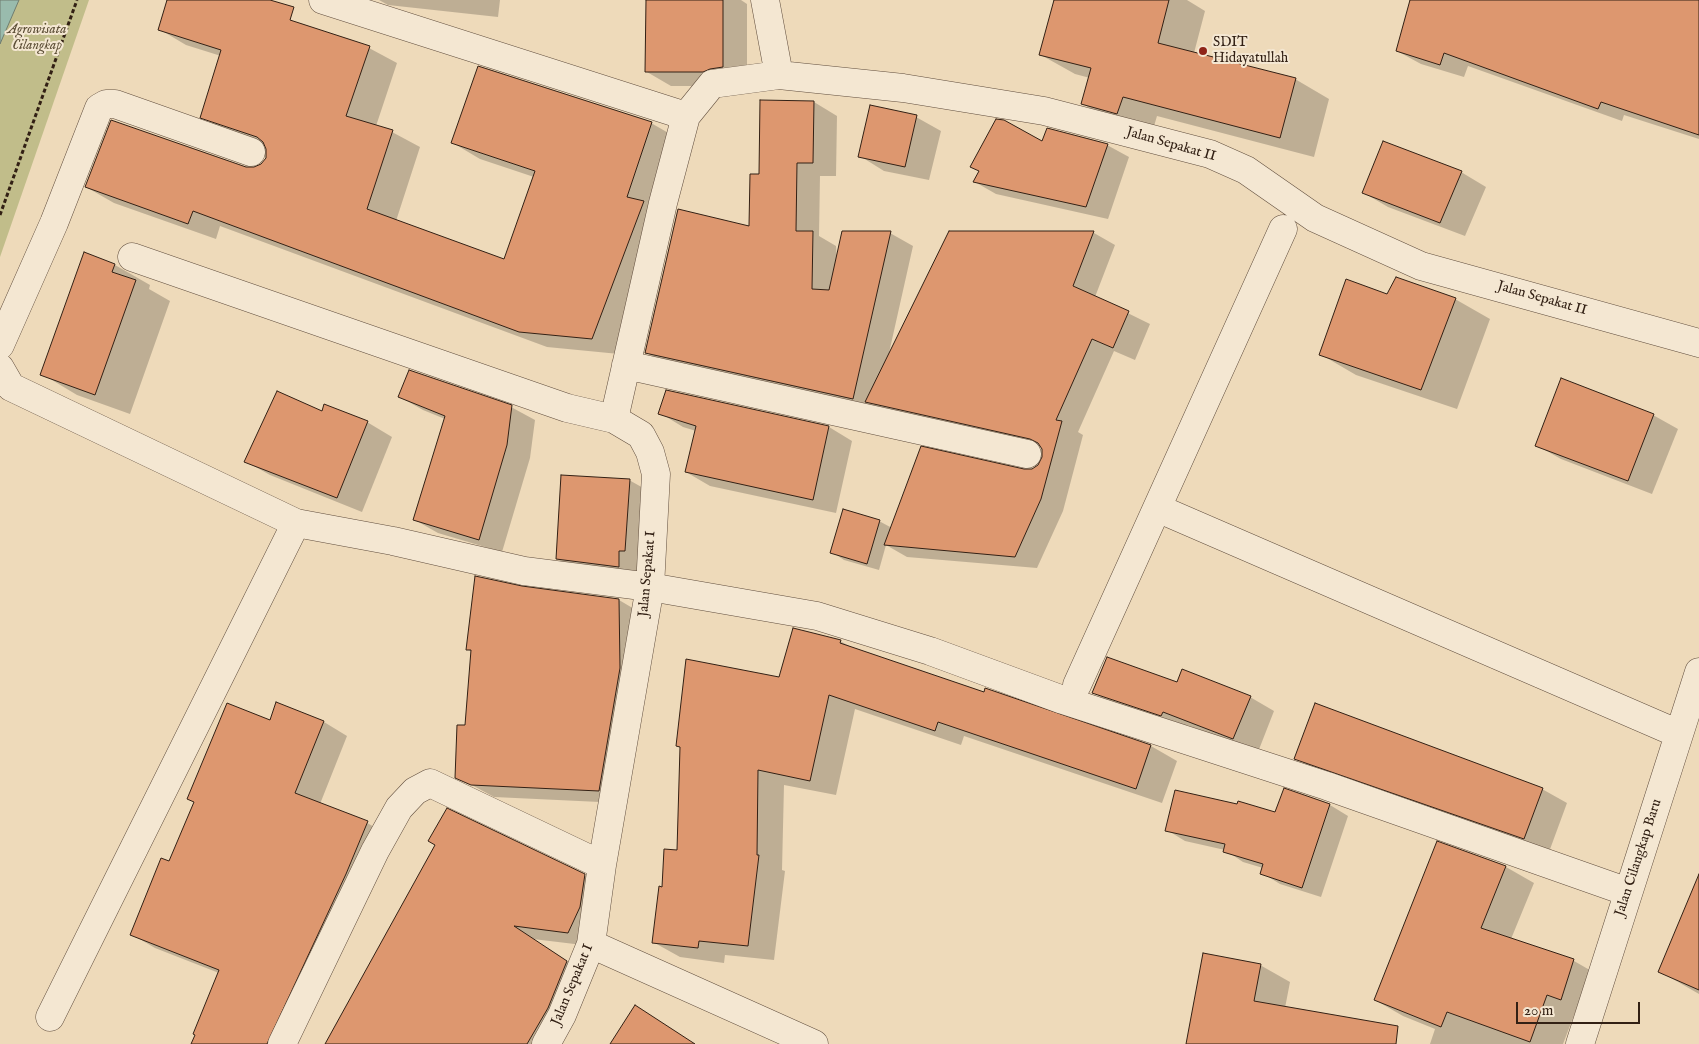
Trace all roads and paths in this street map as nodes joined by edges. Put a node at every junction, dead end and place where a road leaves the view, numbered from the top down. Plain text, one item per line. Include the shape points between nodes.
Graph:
1 (77, 0) edge
2 (323, 0) edge
3 (765, 0) edge
4 (779, 75) junction
5 (686, 116) junction
6 (251, 152) dead end
7 (0, 215) edge
8 (1283, 229) dead end
9 (132, 257) dead end
10 (0, 344) edge
11 (1699, 344) edge
12 (626, 365) junction
13 (0, 368) edge
14 (614, 419) junction
15 (1027, 454) dead end
16 (1157, 508) junction
17 (296, 523) junction
18 (650, 587) junction
19 (1699, 672) edge
20 (1077, 685) dead end
21 (1687, 728) edge
22 (602, 865) junction
23 (1628, 892) junction
24 (591, 944) junction
25 (50, 1017) dead end
26 (282, 1044) edge
27 (546, 1044) edge
28 (814, 1044) edge
29 (1580, 1044) edge

1 - 7 path
2 - 5 street
3 - 4 street
4 - 5 street, Jalan Sepakat II via 712,84
4 - 11 street, Jalan Sepakat II via 903,88 1044,111 1210,154 1246,170 1316,218 1421,266
5 - 12 street
6 - 10 street via 115,104 99,108 54,223
8 - 16 street
9 - 14 street, Jalan Sepakat I via 567,408
12 - 14 street
12 - 15 street
13 - 17 street via 11,387
14 - 18 street, Jalan Sepakat I via 641,435 656,474
16 - 20 street
16 - 21 street
17 - 18 street via 524,571
17 - 25 street
18 - 22 street, Jalan Sepakat I
18 - 23 street via 818,616 1327,786
19 - 21 street, Jalan Cilangkap Baru
21 - 23 street, Jalan Cilangkap Baru
22 - 24 street, Jalan Sepakat I
22 - 26 street via 430,782 415,791 399,808
23 - 29 street, Jalan Cilangkap Baru
24 - 27 street, Jalan Sepakat I via 562,1015
24 - 28 street

